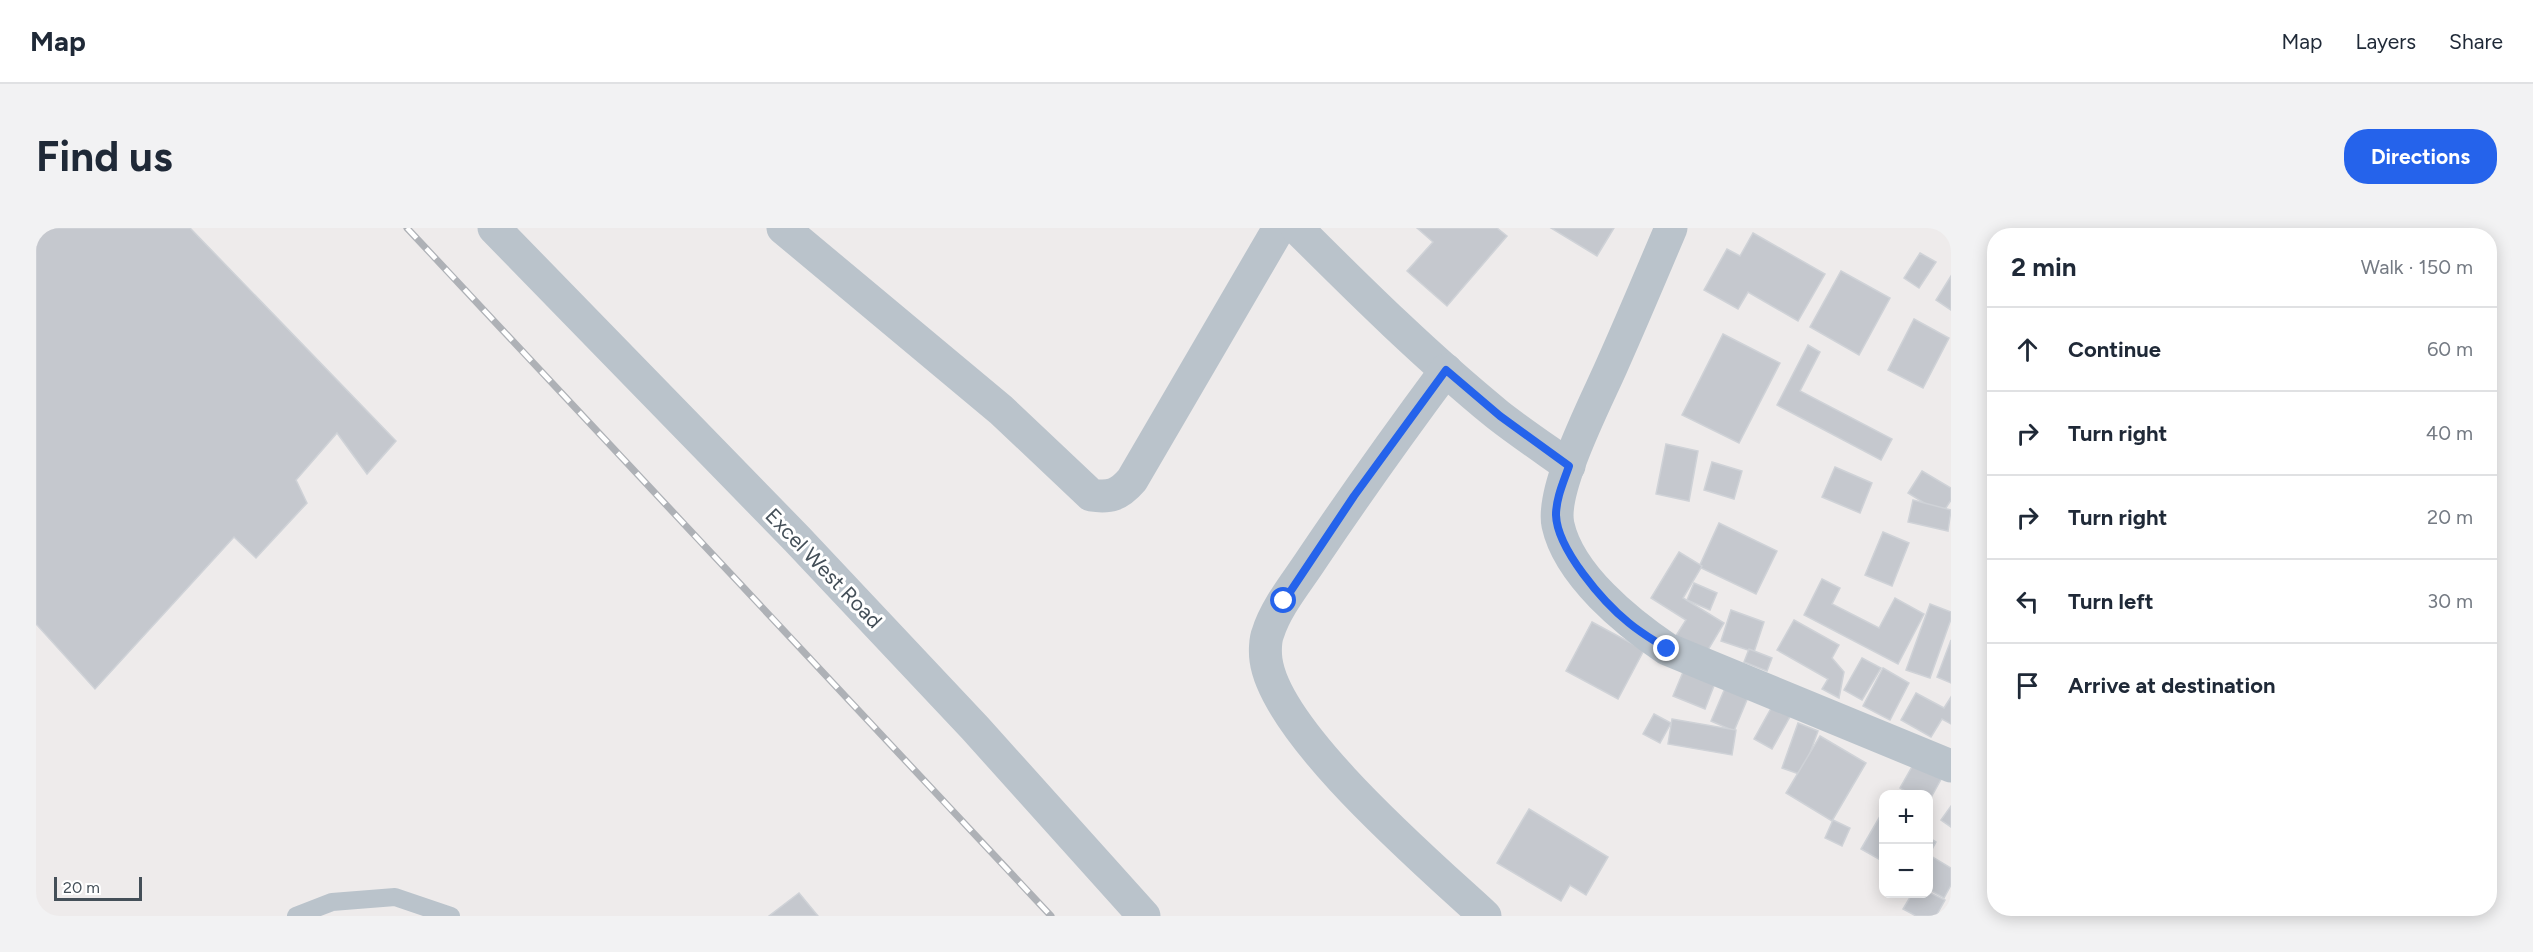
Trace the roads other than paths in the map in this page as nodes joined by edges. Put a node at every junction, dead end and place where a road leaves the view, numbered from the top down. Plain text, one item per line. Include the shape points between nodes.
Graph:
1 (494, 228) edge
2 (783, 228) edge
3 (1279, 228) edge
4 (1297, 228) edge
5 (1671, 228) edge
6 (1446, 370) junction
7 (1569, 466) junction
8 (1951, 766) edge
9 (296, 916) edge
10 (451, 916) edge
11 (1144, 916) edge
12 (1485, 916) edge

1 - 11 street, Excel West Road via 805,547
2 - 3 street via 1001,410 1091,495 1108,498 1132,480
4 - 6 street
5 - 7 street
6 - 7 street via 1500,416
6 - 12 street via 1284,601 1267,634 1266,660 1275,687 1292,715 1345,782 1422,860
7 - 8 street via 1556,515 1563,541 1612,608 1630,624 1697,663
9 - 10 lane via 332,902 395,897

